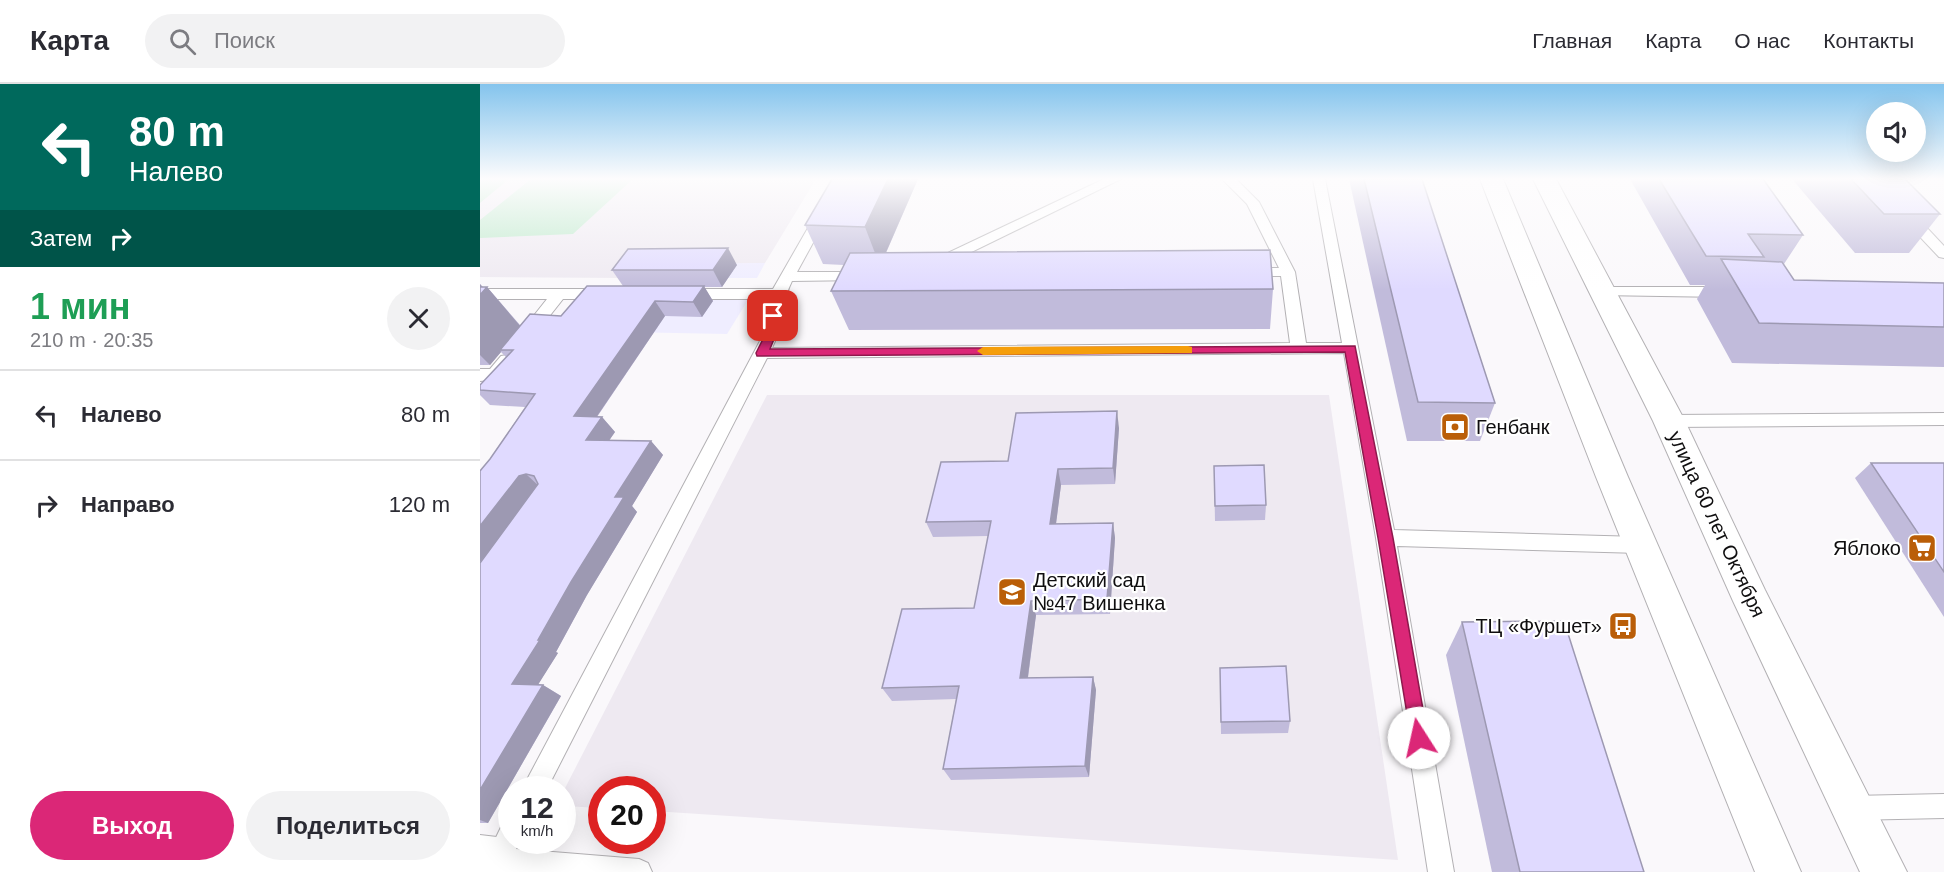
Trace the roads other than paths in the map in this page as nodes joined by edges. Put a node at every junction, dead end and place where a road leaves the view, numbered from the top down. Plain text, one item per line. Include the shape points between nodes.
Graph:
1 (821, 216) edge
2 (1045, 216) edge
3 (1260, 216) edge
4 (1326, 216) edge
5 (1506, 216) edge
6 (1563, 216) edge
7 (1907, 216) edge
8 (1944, 254) edge
9 (938, 272) edge
10 (1233, 272) edge
11 (1288, 272) junction
12 (877, 276) edge
13 (787, 277) junction
14 (1603, 292) junction
15 (1735, 292) edge
16 (480, 294) edge
17 (559, 294) junction
18 (617, 294) edge
19 (674, 294) edge
20 (778, 294) junction
21 (1350, 348) junction
22 (1299, 349) junction
23 (762, 353) junction
24 (480, 375) edge
25 (1944, 419) edge
26 (1669, 421) junction
27 (1386, 538) junction
28 (1640, 545) junction
29 (541, 776) edge
30 (1944, 806) edge
31 (1852, 808) junction
32 (495, 855) edge
33 (639, 872) edge
34 (1442, 872) edge
35 (1778, 872) edge
36 (1884, 872) edge

1 - 13 lane
2 - 9 lane
3 - 11 lane
4 - 21 lane
5 - 28 main road
6 - 14 main road, улица 60 лет Октября
7 - 8 lane
10 - 11 lane
11 - 22 lane
12 - 13 lane
13 - 20 lane
14 - 15 lane
14 - 26 main road, улица 60 лет Октября
16 - 17 lane
17 - 18 lane
17 - 24 lane via 494,375
19 - 20 lane
20 - 23 lane
21 - 22 lane
21 - 27 lane
22 - 23 lane
23 - 29 lane
25 - 26 lane
26 - 31 main road, улица 60 лет Октября
27 - 28 lane
27 - 34 lane
28 - 35 main road
30 - 31 lane
31 - 36 main road, улица 60 лет Октября
32 - 33 lane

